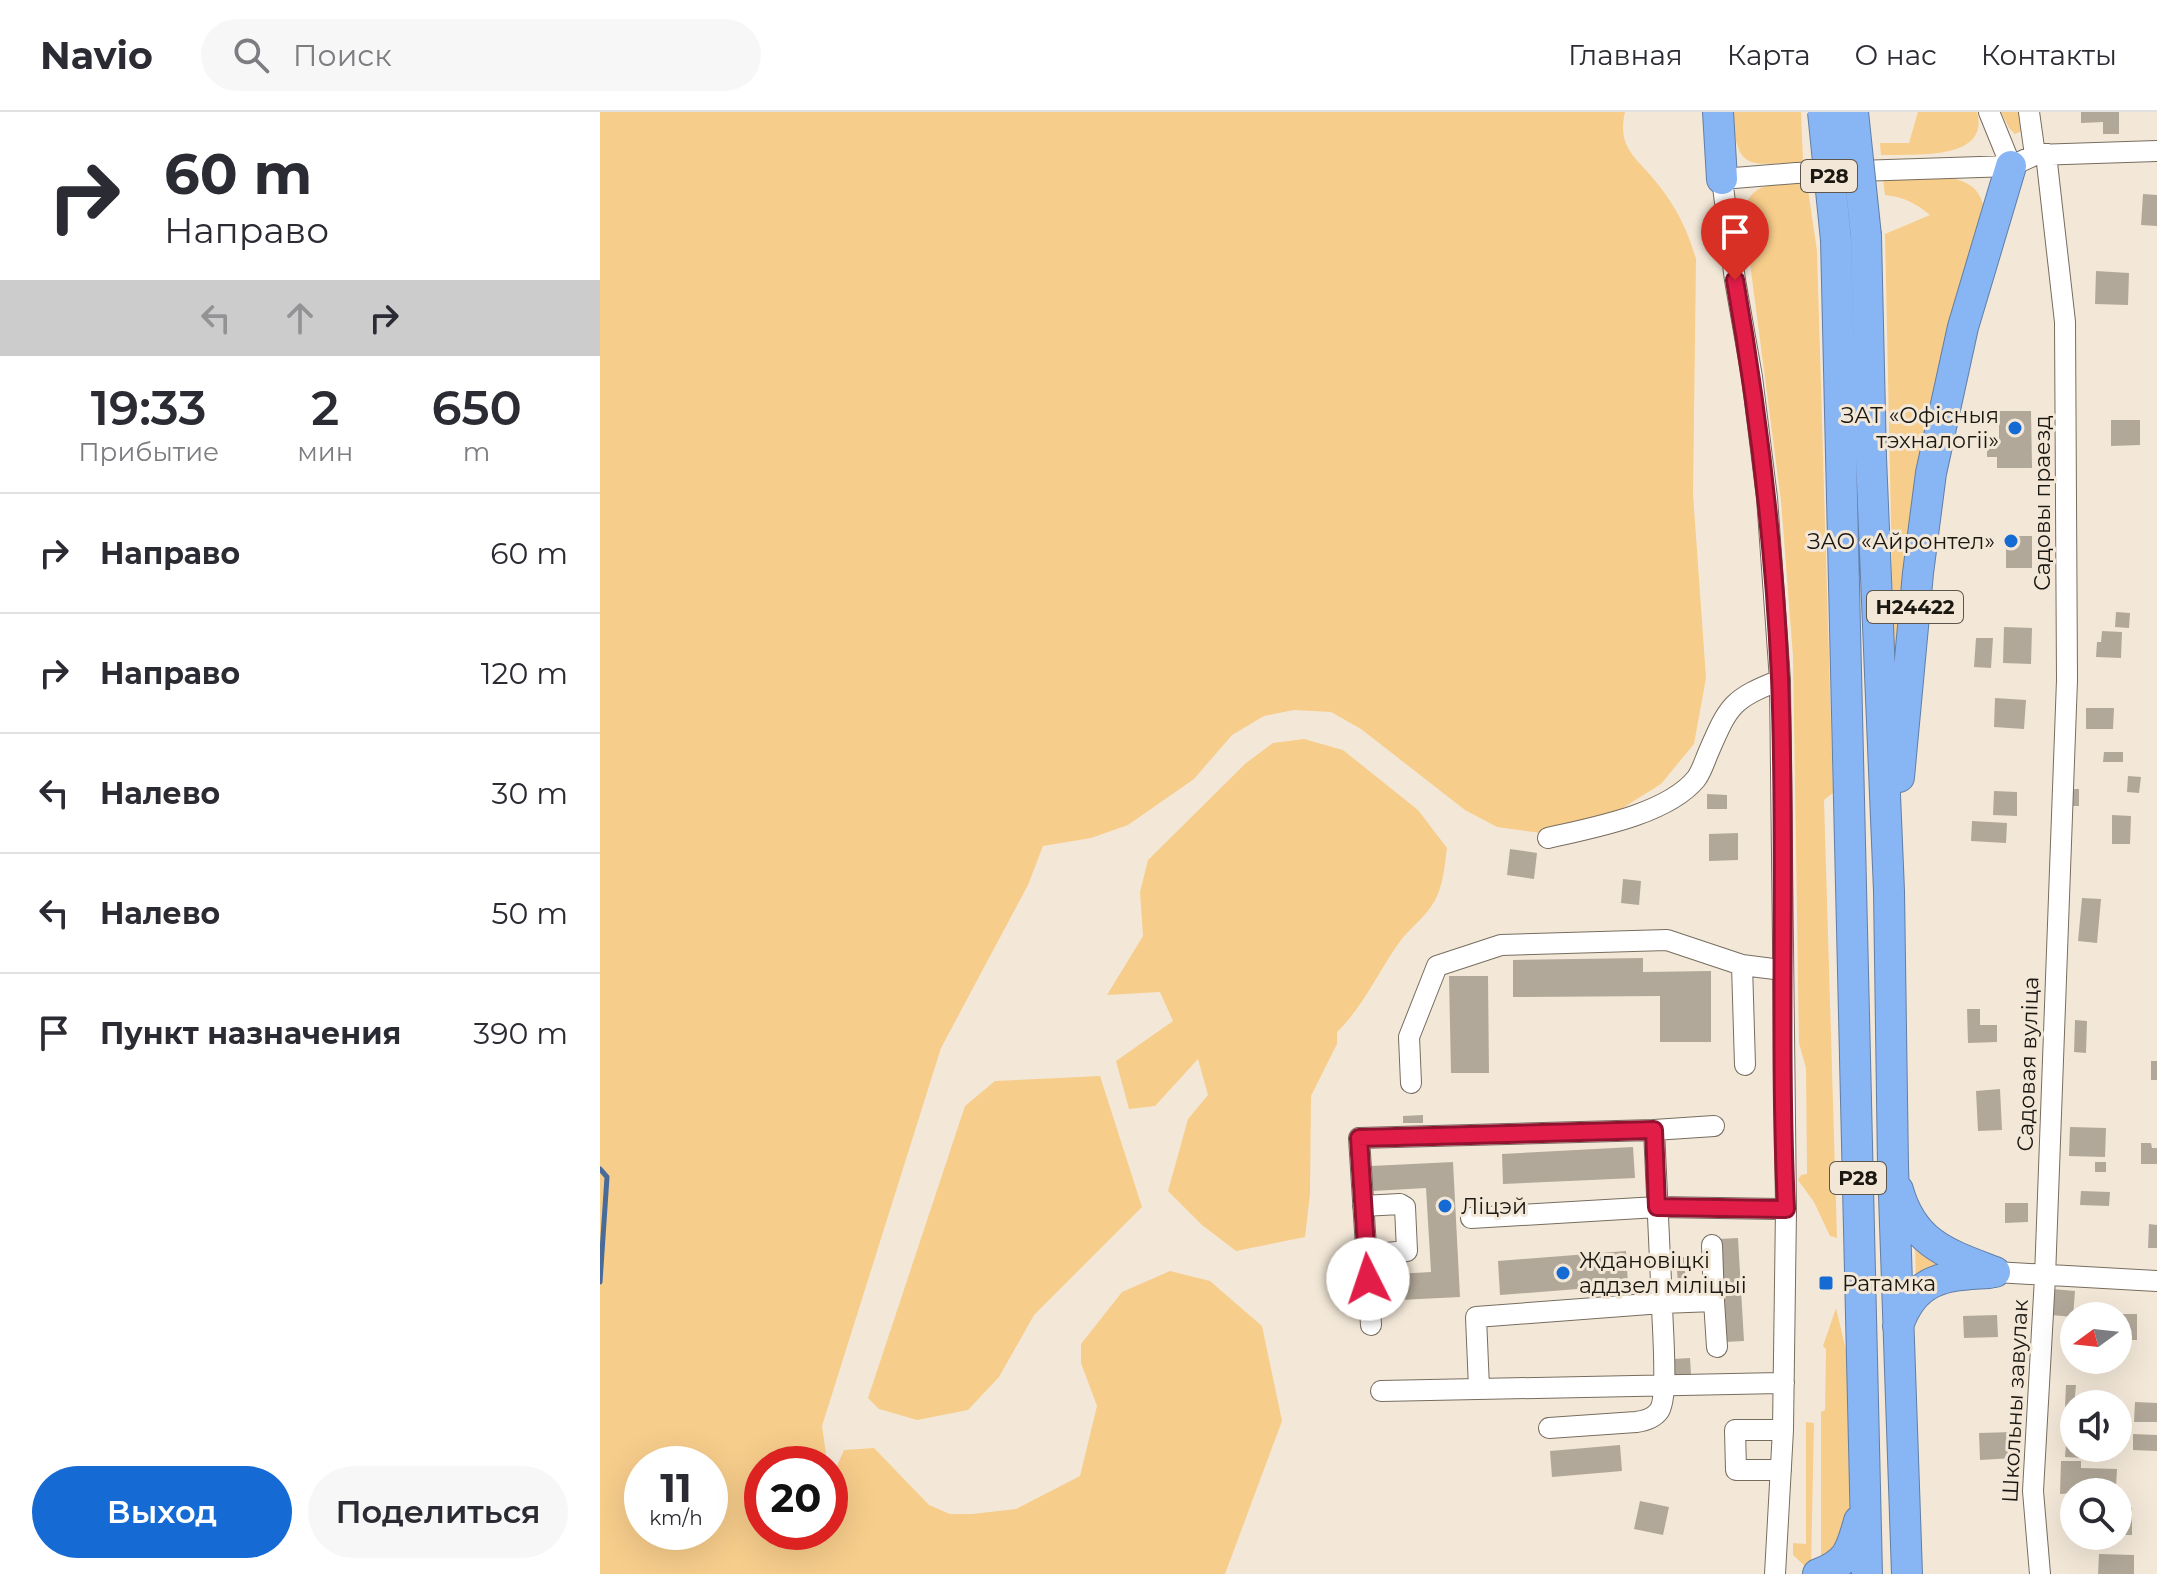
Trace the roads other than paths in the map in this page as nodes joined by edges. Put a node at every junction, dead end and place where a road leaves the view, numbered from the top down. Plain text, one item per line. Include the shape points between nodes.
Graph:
1 (1718, 112) edge
2 (1823, 112) edge
3 (1853, 112) edge
4 (1989, 112) edge
5 (2029, 112) edge
6 (2157, 151) edge
7 (2031, 158) junction
8 (1722, 179) junction
9 (1780, 680) junction
10 (1548, 838) dead end
11 (2059, 852) joint
12 (1889, 891) junction
13 (1742, 965) junction
14 (1782, 970) junction
15 (1745, 1065) dead end
16 (1411, 1083) dead end
17 (1714, 1126) dead end
18 (1654, 1130) junction
19 (1893, 1166) junction
20 (1363, 1206) junction
21 (1657, 1207) junction
22 (1786, 1209) junction
23 (1471, 1218) dead end
24 (1712, 1245) dead end
25 (1366, 1255) junction
26 (1995, 1272) junction
27 (2045, 1277) junction
28 (2157, 1281) edge
29 (1714, 1301) junction
30 (1662, 1303) junction
31 (1371, 1325) dead end
32 (1898, 1328) junction
33 (1717, 1347) dead end
34 (1784, 1383) junction
35 (1663, 1384) junction
36 (1479, 1388) junction
37 (1381, 1391) dead end
38 (1549, 1428) dead end
39 (1783, 1430) junction
40 (1781, 1470) junction
41 (1865, 1488) junction
42 (1775, 1574) edge
43 (1818, 1574) edge
44 (1867, 1574) edge
45 (1907, 1574) edge
46 (2040, 1574) edge

1 - 8 highway
2 - 41 highway, Р28, bridge via 1836,240
3 - 12 highway, Р28, bridge via 1866,236
4 - 7 street
5 - 7 street
6 - 7 street
7 - 8 street
7 - 11 street, Садовы праезд via 2065,322 2067,680
7 - 12 highway, Н24422 via 1963,327 1931,473
8 - 9 street via 1767,498
9 - 10 street via 1731,705 1698,777 1683,792 1607,825
9 - 14 street
11 - 27 street, Садовая вуліца
12 - 19 highway, Р28
13 - 14 street
13 - 15 street
13 - 16 street via 1667,940 1501,945 1437,966 1409,1037
14 - 22 street
17 - 18 street
18 - 20 street via 1359,1138
18 - 21 street
19 - 26 highway via 1899,1195 1925,1239 1943,1253
19 - 32 highway, Р28
20 - 25 street
20 - 25 street via 1405,1207 1407,1251
21 - 22 street
21 - 23 street
21 - 30 street
22 - 34 street
24 - 29 street
25 - 31 street
26 - 27 street
26 - 32 highway via 1959,1274 1927,1284 1904,1307
27 - 28 street
27 - 46 street, Школьны завулак via 2033,1491
29 - 30 street
29 - 33 street
30 - 35 street
30 - 36 street via 1476,1317
32 - 45 highway, Р28
34 - 35 street
34 - 39 street
35 - 36 street
35 - 38 street via 1659,1411 1645,1420
36 - 37 street
39 - 40 street
39 - 40 street via 1735,1430 1736,1470
40 - 42 street
41 - 43 highway via 1850,1554
41 - 44 highway, Р28

